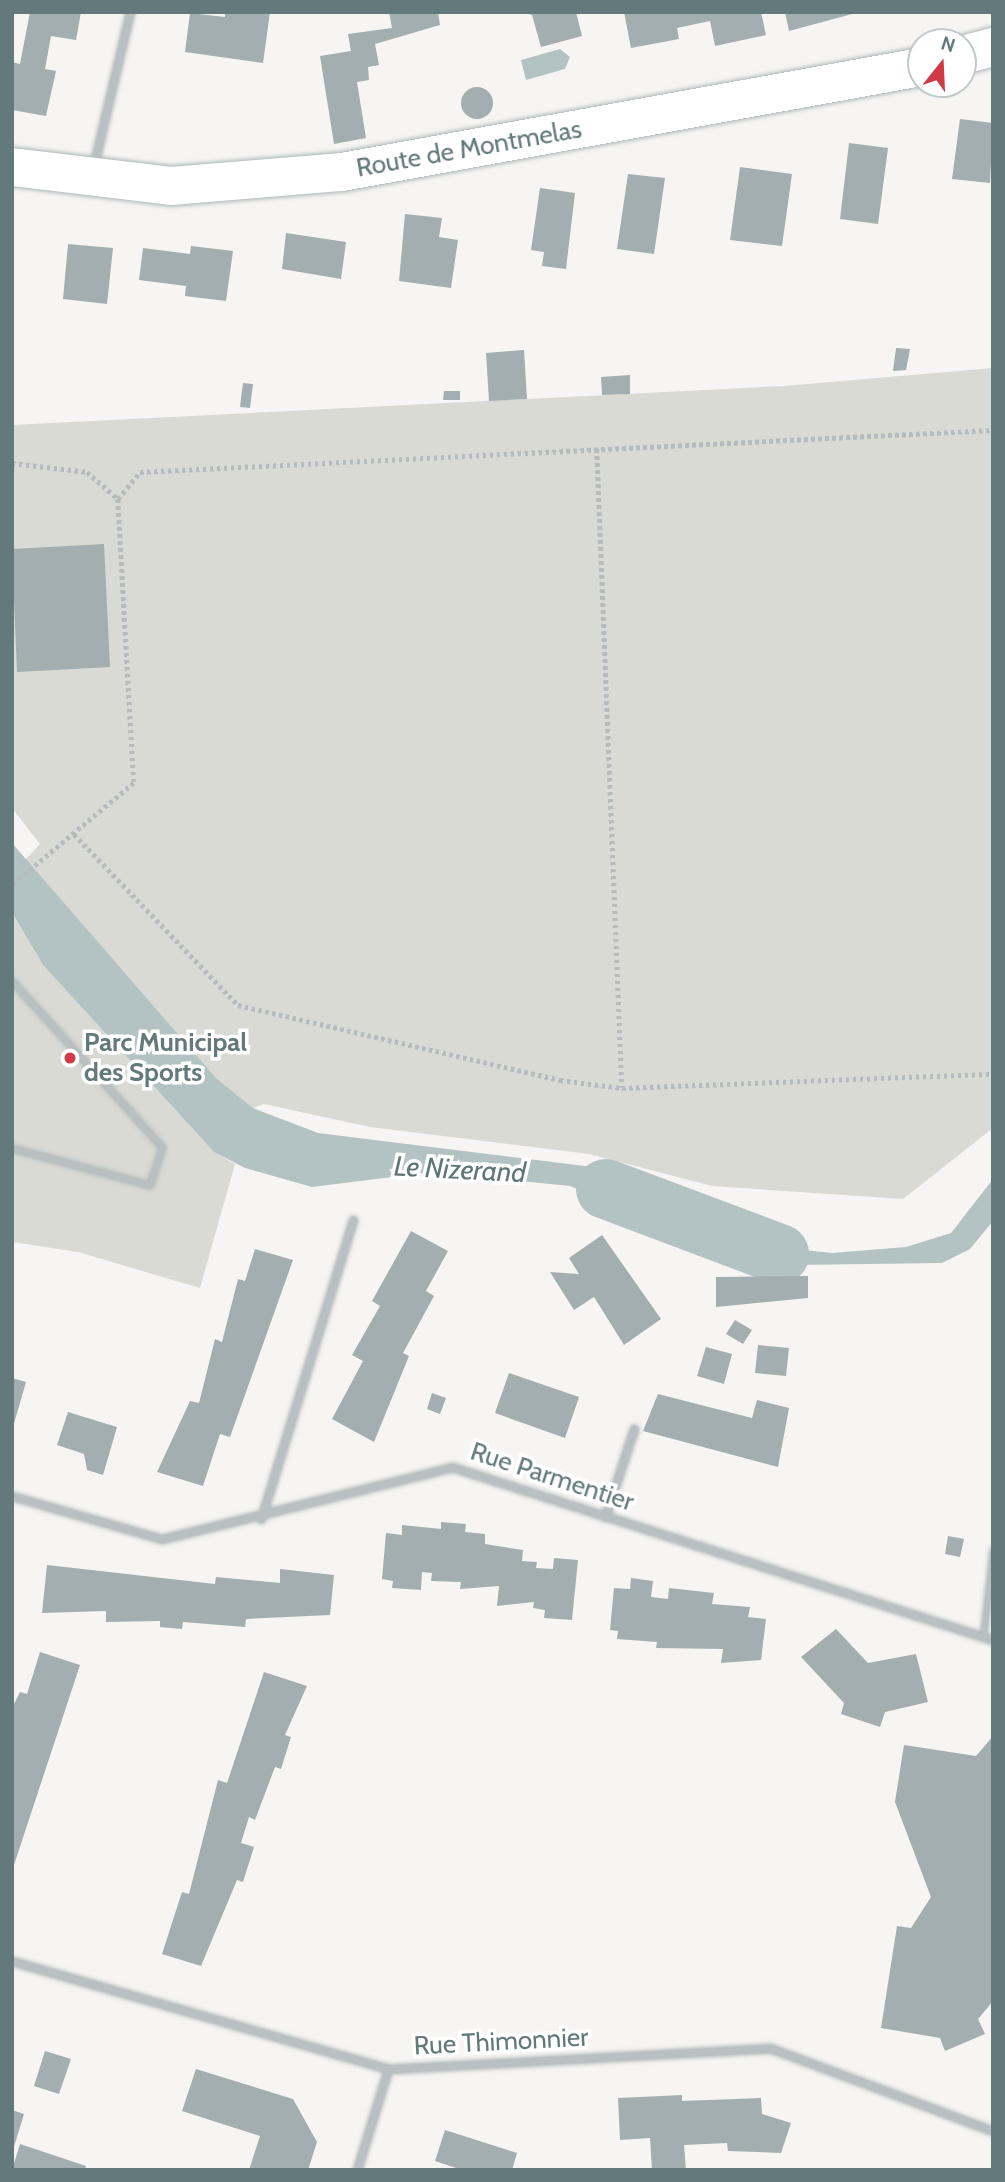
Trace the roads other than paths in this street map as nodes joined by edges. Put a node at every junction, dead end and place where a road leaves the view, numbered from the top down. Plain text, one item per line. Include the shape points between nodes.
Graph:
1 (130, 12) edge
2 (907, 69) edge
3 (12, 167) edge
4 (90, 178) junction
5 (12, 981) edge
6 (12, 1148) edge
7 (353, 1220) dead end
8 (634, 1429) dead end
9 (12, 1496) edge
10 (605, 1517) junction
11 (261, 1519) junction
12 (993, 1550) edge
13 (983, 1637) junction
14 (993, 1640) edge
15 (12, 1961) edge
16 (388, 2070) junction
17 (993, 2131) edge
18 (357, 2170) edge

1 - 4 street
2 - 4 street, Route de Montmelas via 342,172 171,186
3 - 4 street, Route de Montmelas
5 - 6 lane via 162,1147 150,1185
7 - 11 street
8 - 10 street
9 - 11 street, Rue Parmentier via 162,1539
10 - 11 street, Rue Parmentier via 452,1467
10 - 13 street, Rue Parmentier
12 - 13 lane
13 - 14 street, Rue Parmentier
15 - 16 street, Rue Thimonnier
16 - 17 street, Rue Thimonnier via 770,2048
16 - 18 street

